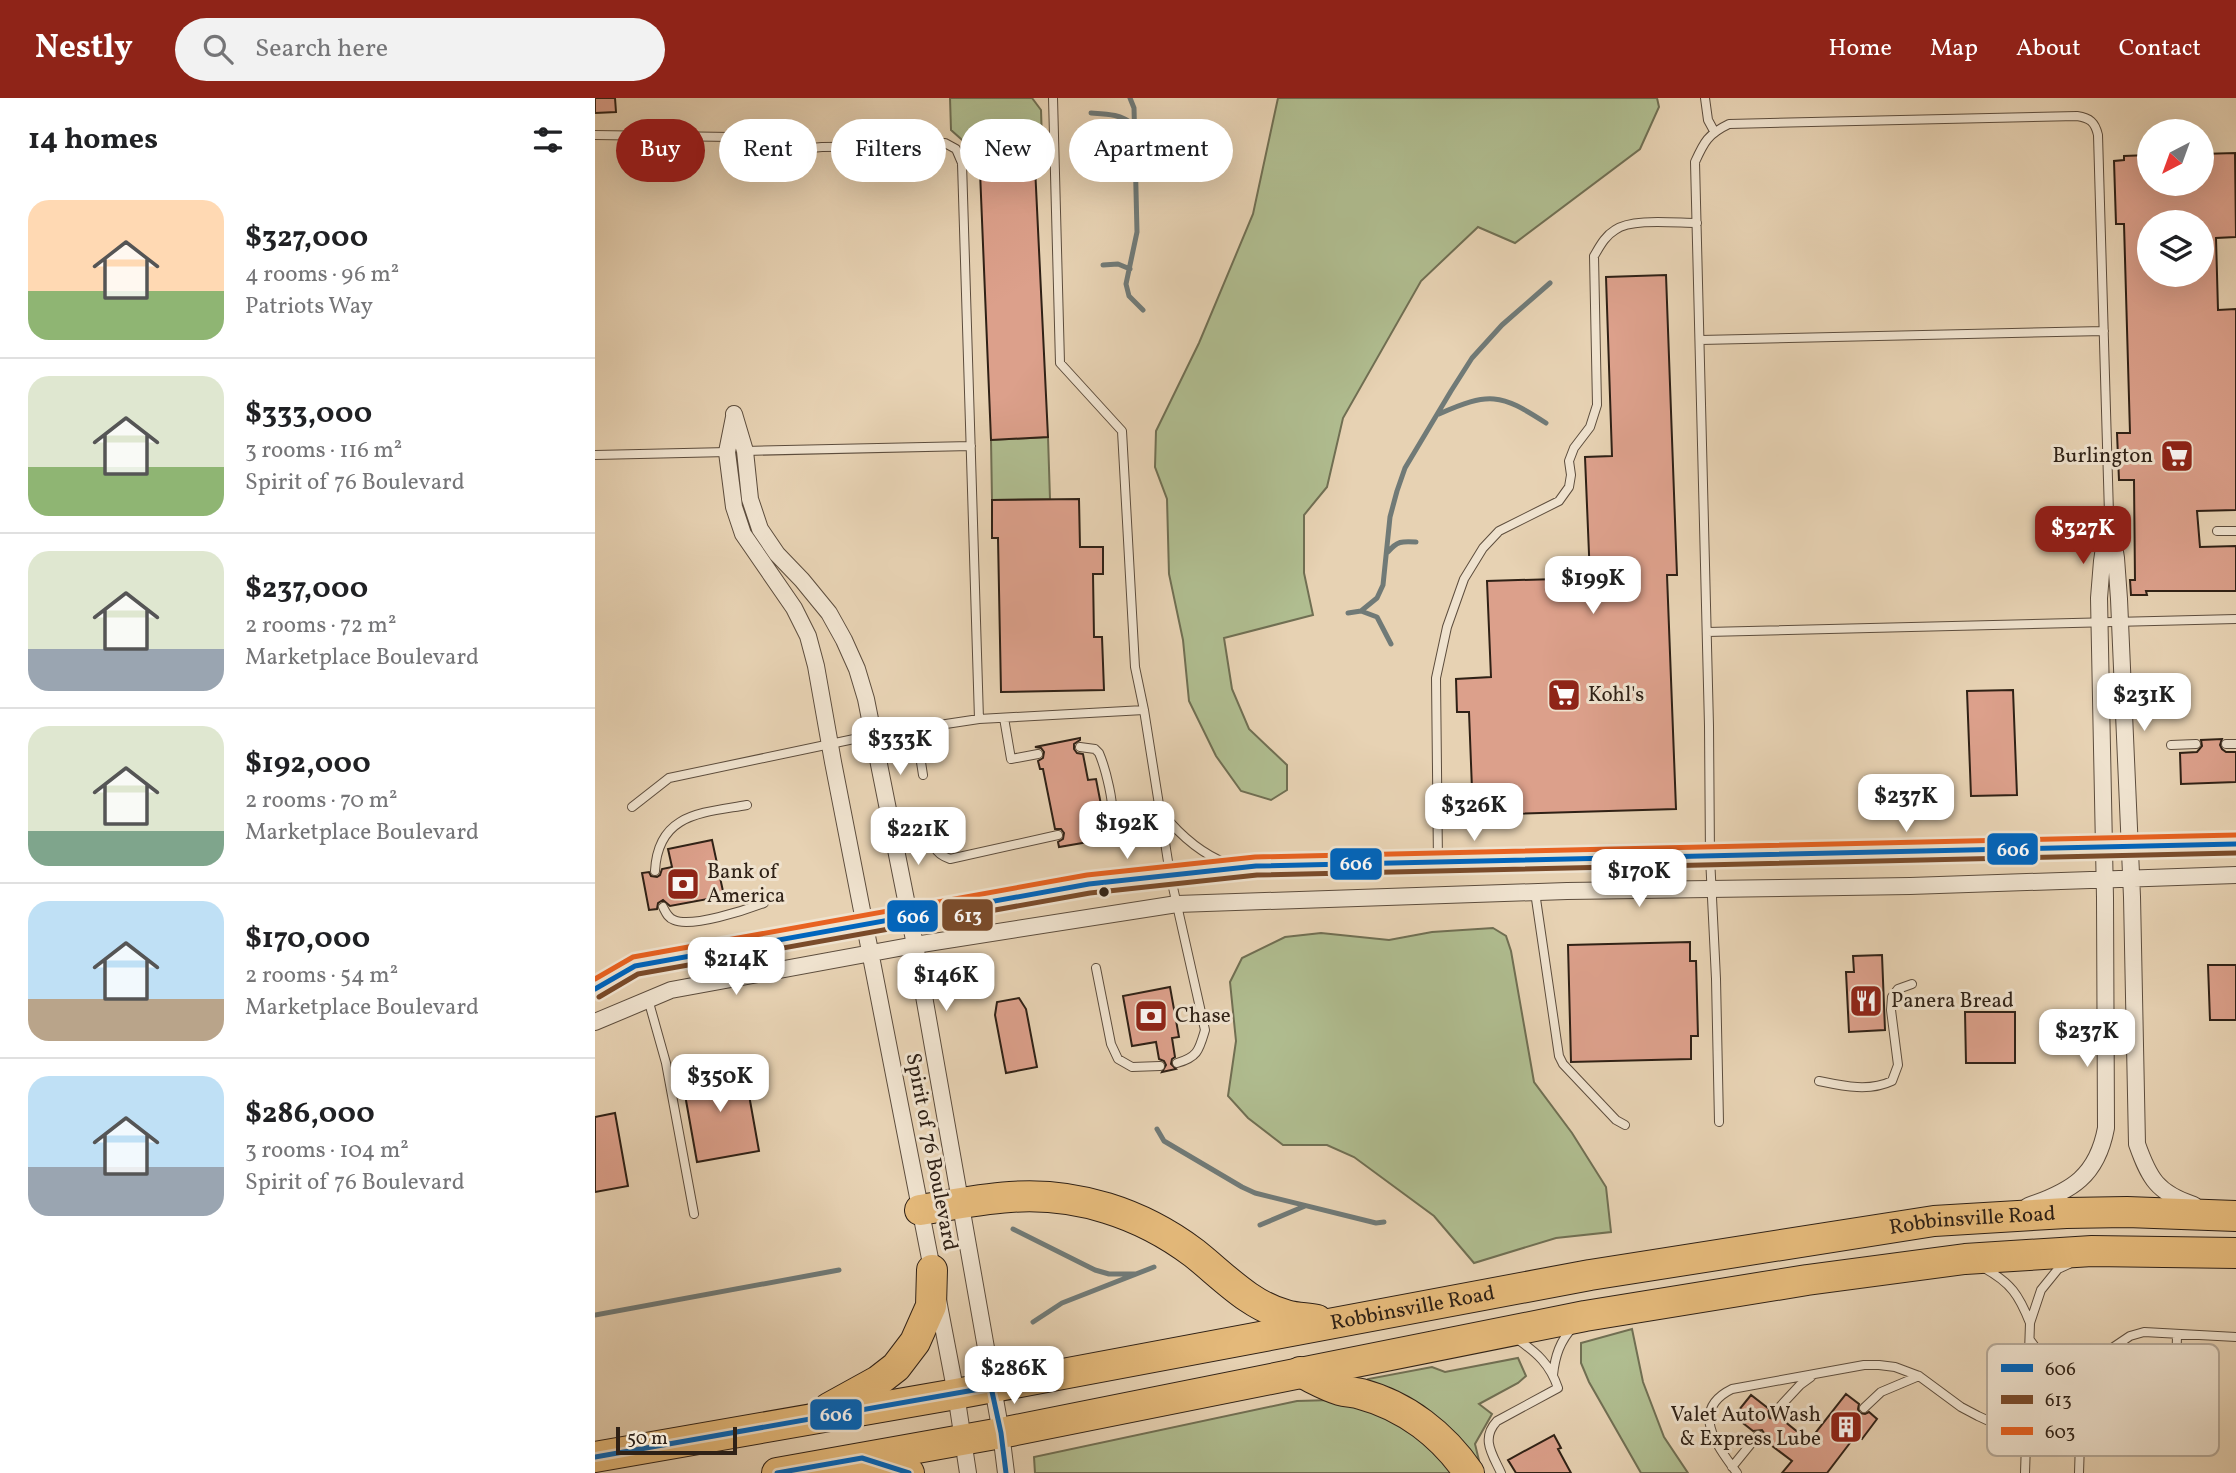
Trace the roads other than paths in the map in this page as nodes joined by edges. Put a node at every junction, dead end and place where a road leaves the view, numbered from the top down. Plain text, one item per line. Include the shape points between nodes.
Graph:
1 (1053, 98) edge
2 (1705, 98) edge
3 (1714, 131) junction
4 (595, 135) edge
5 (1697, 223) junction
6 (2104, 331) junction
7 (1699, 340) junction
8 (971, 446) junction
9 (745, 451) junction
10 (727, 452) junction
11 (595, 455) edge
12 (2109, 514) junction
13 (2217, 531) dead end
14 (2236, 531) edge
15 (2236, 619) edge
16 (2100, 621) junction
17 (2120, 621) junction
18 (1707, 632) junction
19 (1144, 710) junction
20 (1004, 718) junction
21 (979, 719) junction
22 (916, 730) junction
23 (873, 735) junction
24 (830, 743) junction
25 (2196, 744) dead end
26 (2225, 744) dead end
27 (2236, 744) edge
28 (2171, 745) dead end
29 (1080, 747) dead end
30 (1038, 754) dead end
31 (923, 775) dead end
32 (747, 805) dead end
33 (632, 807) dead end
34 (1160, 811) junction
35 (931, 827) dead end
36 (1097, 828) dead end
37 (1058, 835) dead end
38 (2236, 844) edge
39 (2130, 846) junction
40 (2103, 847) junction
41 (1710, 857) junction
42 (1438, 862) junction
43 (1241, 868) junction
44 (655, 871) dead end
45 (1171, 874) junction
46 (2236, 874) edge
47 (2131, 879) junction
48 (2104, 880) junction
49 (1711, 889) junction
50 (1535, 892) junction
51 (764, 903) dead end
52 (1177, 904) junction
53 (663, 907) dead end
54 (910, 917) junction
55 (865, 925) junction
56 (915, 945) junction
57 (871, 953) junction
58 (1096, 968) dead end
59 (1912, 984) dead end
60 (595, 989) edge
61 (648, 999) junction
62 (595, 1022) edge
63 (1177, 1063) dead end
64 (1160, 1066) dead end
65 (1819, 1081) dead end
66 (1719, 1122) dead end
67 (1625, 1125) dead end
68 (960, 1204) junction
69 (921, 1210) junction
70 (694, 1214) dead end
71 (2231, 1216) edge
72 (1996, 1217) junction
73 (2092, 1251) junction
74 (2236, 1253) edge
75 (1965, 1259) junction
76 (932, 1270) junction
77 (1585, 1316) junction
78 (1339, 1323) junction
79 (2029, 1323) junction
80 (1506, 1332) junction
81 (2177, 1335) junction
82 (2236, 1336) edge
83 (2029, 1339) junction
84 (2029, 1344) edge
85 (2033, 1344) edge
86 (2118, 1344) edge
87 (2177, 1344) edge
88 (1300, 1372) junction
89 (1553, 1375) junction
90 (1813, 1375) junction
91 (1919, 1376) junction
92 (991, 1387) junction
93 (956, 1394) junction
94 (1864, 1408) dead end
95 (1774, 1413) dead end
96 (804, 1420) junction
97 (1987, 1420) edge
98 (1001, 1433) junction
99 (1758, 1435) dead end
100 (962, 1440) junction
101 (595, 1457) edge
102 (862, 1458) junction
103 (1735, 1470) edge
104 (777, 1473) edge
105 (909, 1473) edge
106 (968, 1473) edge
107 (1006, 1473) edge
108 (1469, 1473) edge
109 (1501, 1473) edge

1 - 19 lane via 1060,363 1122,431 1135,667
2 - 3 lane
3 - 5 lane via 1695,162
3 - 6 lane via 1729,124 2087,118 2098,135
4 - 8 lane via 732,137 777,151 945,143 956,149 962,163
5 - 7 lane
5 - 42 lane via 1628,224 1615,229 1594,256 1597,405 1590,427 1569,461 1569,487 1559,501 1499,531 1483,548 1464,579 1447,626 1436,678
6 - 7 lane
6 - 12 lane
7 - 18 lane
8 - 9 lane
8 - 21 lane
9 - 10 lane
9 - 10 street, Spirit of 76 Boulevard via 734,414
9 - 23 street, Spirit of 76 Boulevard via 750,499 760,529 829,613 844,640 857,669
10 - 11 lane
10 - 24 street, Spirit of 76 Boulevard via 734,507 743,534 808,636
12 - 16 street
12 - 17 street
13 - 14 lane
15 - 17 lane
16 - 17 lane
16 - 18 lane
16 - 40 street
17 - 39 street
18 - 41 lane
19 - 20 lane
19 - 34 lane
20 - 21 lane
20 - 30 lane via 1011,760
21 - 22 lane
22 - 23 lane
22 - 31 lane
23 - 24 lane
23 - 54 street, Spirit of 76 Boulevard
24 - 33 lane via 669,778
24 - 55 street, Spirit of 76 Boulevard
25 - 28 lane
26 - 27 lane
29 - 36 lane via 1099,753 1111,797 1111,821
32 - 44 lane via 693,814 676,824 656,854
34 - 43 lane via 1195,846 1216,860
34 - 45 lane
35 - 37 lane via 935,850 950,859
38 - 39 street
39 - 40 street
39 - 47 street
40 - 41 street
40 - 48 street
41 - 42 street
41 - 49 lane
42 - 43 street
43 - 45 street
45 - 52 lane
45 - 54 street
46 - 47 street
47 - 48 street
47 - 71 street via 2137,1144 2147,1171 2174,1199
48 - 49 street
48 - 72 street via 2106,1128 2102,1147 2094,1165 2073,1187
49 - 50 street
49 - 66 lane
50 - 52 street
50 - 67 lane via 1559,1056
51 - 53 lane via 684,923 669,917
52 - 56 street
52 - 63 lane via 1205,1030 1194,1056
54 - 55 street
54 - 56 street, Spirit of 76 Boulevard
55 - 57 street, Spirit of 76 Boulevard
55 - 60 street via 635,965
56 - 57 street
56 - 68 street, Spirit of 76 Boulevard
57 - 61 street via 671,990
57 - 69 street, Spirit of 76 Boulevard
58 - 64 lane via 1118,1059 1132,1067
59 - 65 lane via 1892,997 1898,1065 1892,1082 1879,1088
61 - 62 street
61 - 70 lane via 666,1063
68 - 69 highway
68 - 78 highway via 1036,1196 1101,1205 1177,1242 1270,1309
68 - 92 street, Spirit of 76 Boulevard
69 - 76 street, Spirit of 76 Boulevard
71 - 72 highway, Robbinsville Road via 2127,1212
72 - 78 highway, Robbinsville Road via 1934,1221 1604,1273
73 - 74 highway, Robbinsville Road
73 - 75 highway, Robbinsville Road
73 - 79 lane via 2048,1279
75 - 77 highway, Robbinsville Road
75 - 79 lane via 2005,1281 2022,1301
76 - 93 street, Spirit of 76 Boulevard
76 - 96 highway via 931,1306 915,1342 896,1367
77 - 80 highway, Robbinsville Road
77 - 89 lane via 1560,1344
78 - 92 highway, Robbinsville Road
79 - 83 lane
80 - 88 highway, Robbinsville Road
80 - 89 lane via 1545,1361
81 - 82 lane
81 - 86 lane via 2144,1332
81 - 87 lane
83 - 84 lane
83 - 85 lane
88 - 98 highway, Robbinsville Road
88 - 108 highway via 1412,1416 1447,1445
89 - 109 lane via 1558,1388 1491,1428 1488,1446
90 - 91 lane via 1864,1364 1895,1367
90 - 95 lane
90 - 103 lane via 1732,1388 1716,1399 1709,1417 1711,1435
91 - 94 lane via 1881,1392
91 - 97 lane
92 - 93 highway, Robbinsville Road
92 - 98 street, Spirit of 76 Boulevard
93 - 96 highway, Robbinsville Road
93 - 100 street, Spirit of 76 Boulevard
96 - 101 highway, Robbinsville Road
98 - 100 highway, Robbinsville Road
98 - 107 street, Spirit of 76 Boulevard
99 - 103 lane
100 - 102 highway, Robbinsville Road
100 - 106 street, Spirit of 76 Boulevard
102 - 104 highway, Robbinsville Road
102 - 105 highway

